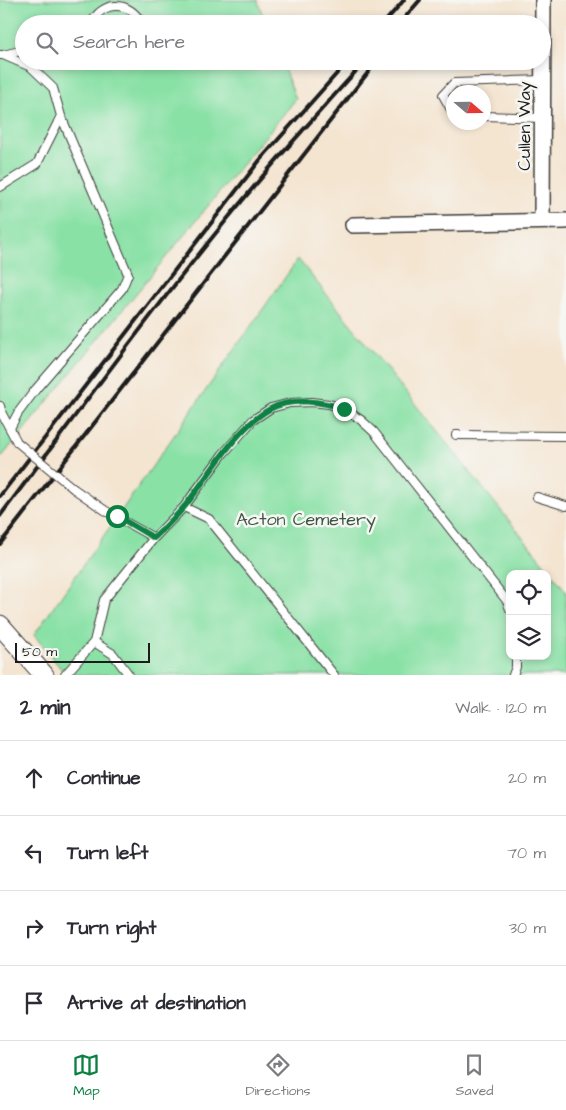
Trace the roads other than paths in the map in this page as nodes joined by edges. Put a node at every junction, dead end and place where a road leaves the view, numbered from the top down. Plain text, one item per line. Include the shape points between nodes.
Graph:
1 (542, 0) edge
2 (97, 15) edge
3 (137, 15) edge
4 (542, 15) edge
5 (15, 52) edge
6 (2, 55) edge
7 (15, 60) edge
8 (34, 70) edge
9 (542, 70) edge
10 (542, 80) junction
11 (452, 85) edge
12 (61, 116) junction
13 (491, 116) edge
14 (542, 118) junction
15 (0, 187) edge
16 (542, 222) junction
17 (566, 222) edge
18 (353, 225) dead end
19 (0, 406) edge
20 (10, 428) junction
21 (456, 435) dead end
22 (566, 436) edge
23 (537, 497) dead end
24 (566, 506) edge
25 (184, 507) junction
26 (154, 538) junction
27 (506, 600) edge
28 (0, 625) edge
29 (94, 642) junction
30 (516, 660) edge
31 (44, 675) edge
32 (66, 675) edge
33 (129, 675) edge
34 (334, 675) edge
35 (512, 675) edge

1 - 4 street, Cullen Way
2 - 3 lane via 115,5 124,6
5 - 6 lane
6 - 7 lane
8 - 12 lane via 53,88
9 - 10 street, Cullen Way
10 - 11 lane
10 - 14 street, Cullen Way
12 - 15 lane via 37,164
12 - 20 lane via 128,274 122,289 36,389
13 - 14 lane
14 - 16 street, Cullen Way
16 - 17 street
16 - 18 street
19 - 20 lane
20 - 26 lane, bridge via 17,442 74,490
21 - 22 lane
23 - 24 lane
25 - 26 lane
25 - 27 lane via 253,420 271,408 290,403 329,404 344,409 374,432
25 - 34 lane via 209,519
26 - 29 lane via 104,600
28 - 31 street
29 - 32 lane
29 - 33 lane via 113,654
30 - 35 lane

